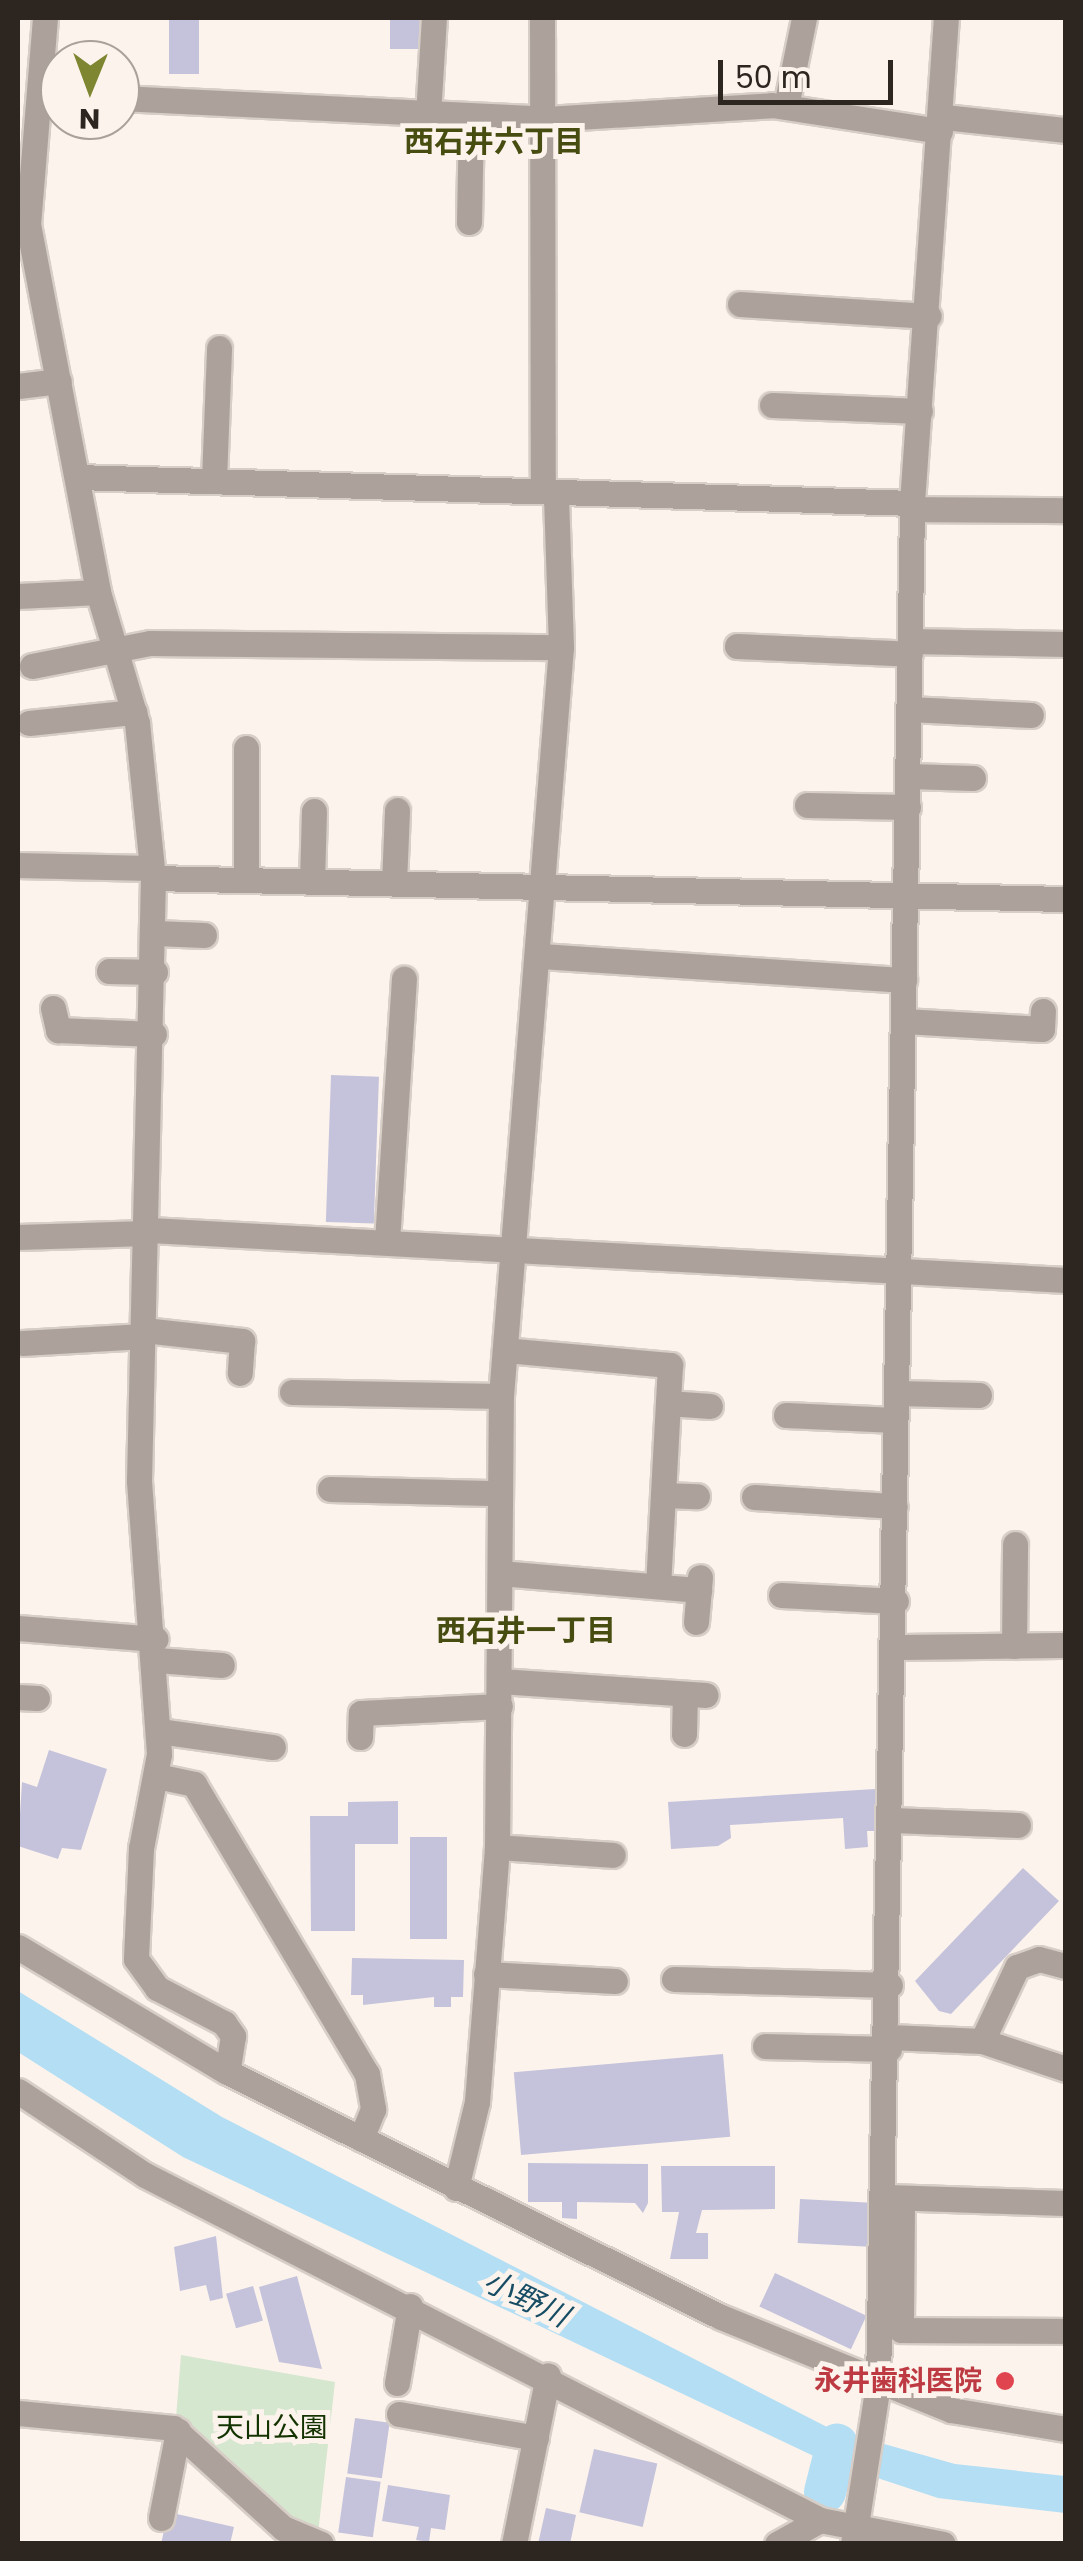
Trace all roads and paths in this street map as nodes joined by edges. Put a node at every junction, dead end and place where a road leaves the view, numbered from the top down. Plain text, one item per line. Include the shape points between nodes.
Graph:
1 (434, 18) edge
2 (542, 18) edge
3 (804, 18) edge
4 (946, 18) edge
5 (140, 99) edge
6 (786, 106) junction
7 (428, 115) junction
8 (471, 117) junction
9 (546, 119) junction
10 (942, 124) junction
11 (1066, 130) edge
12 (44, 140) edge
13 (470, 222) dead end
14 (740, 304) dead end
15 (930, 316) junction
16 (218, 348) dead end
17 (58, 381) junction
18 (18, 386) edge
19 (772, 405) dead end
20 (920, 411) junction
21 (77, 477) junction
22 (214, 480) junction
23 (549, 495) junction
24 (912, 506) junction
25 (1066, 510) edge
26 (98, 592) junction
27 (18, 596) edge
28 (1066, 644) edge
29 (561, 647) junction
30 (910, 648) junction
31 (115, 650) junction
32 (750, 654) dead end
33 (32, 666) dead end
34 (910, 710) junction
35 (134, 712) junction
36 (1031, 715) dead end
37 (29, 724) dead end
38 (246, 748) dead end
39 (908, 776) junction
40 (973, 778) dead end
41 (807, 805) dead end
42 (908, 807) junction
43 (397, 810) dead end
44 (314, 811) dead end
45 (18, 865) edge
46 (151, 873) junction
47 (246, 880) junction
48 (312, 882) junction
49 (394, 883) junction
50 (546, 887) junction
51 (907, 895) junction
52 (1066, 900) edge
53 (155, 932) junction
54 (204, 934) dead end
55 (542, 956) junction
56 (109, 971) dead end
57 (155, 972) junction
58 (404, 980) dead end
59 (904, 980) junction
60 (54, 1008) dead end
61 (1043, 1011) dead end
62 (904, 1021) junction
63 (154, 1034) junction
64 (148, 1231) junction
65 (18, 1238) edge
66 (388, 1241) junction
67 (515, 1248) junction
68 (899, 1271) junction
69 (1066, 1280) edge
70 (144, 1333) junction
71 (22, 1343) dead end
72 (505, 1350) junction
73 (240, 1374) dead end
74 (292, 1392) dead end
75 (896, 1393) junction
76 (979, 1395) dead end
77 (501, 1396) junction
78 (668, 1404) junction
79 (710, 1406) dead end
80 (786, 1415) dead end
81 (895, 1420) junction
82 (330, 1489) dead end
83 (499, 1493) junction
84 (663, 1494) junction
85 (697, 1496) dead end
86 (754, 1496) dead end
87 (896, 1506) junction
88 (1015, 1544) dead end
89 (500, 1573) junction
90 (658, 1586) junction
91 (781, 1594) dead end
92 (896, 1601) junction
93 (696, 1622) dead end
94 (18, 1628) edge
95 (1066, 1645) edge
96 (1014, 1646) junction
97 (895, 1647) junction
98 (156, 1650) junction
99 (222, 1665) dead end
100 (500, 1694) junction
101 (159, 1731) junction
102 (684, 1734) dead end
103 (360, 1737) dead end
104 (273, 1747) dead end
105 (156, 1776) junction
106 (892, 1820) junction
107 (1018, 1824) dead end
108 (497, 1847) junction
109 (613, 1854) dead end
110 (18, 1948) edge
111 (1066, 1966) edge
112 (486, 1974) junction
113 (674, 1979) dead end
114 (615, 1981) dead end
115 (890, 1985) junction
116 (982, 2041) junction
117 (889, 2043) junction
118 (765, 2046) dead end
119 (1066, 2069) edge
120 (226, 2072) junction
121 (18, 2091) edge
122 (361, 2139) junction
123 (456, 2188) junction
124 (894, 2197) junction
125 (1066, 2202) edge
126 (410, 2306) junction
127 (1066, 2331) edge
128 (548, 2375) junction
129 (396, 2383) dead end
130 (877, 2393) junction
131 (18, 2413) edge
132 (399, 2414) dead end
133 (1066, 2428) edge
134 (178, 2431) junction
135 (536, 2438) junction
136 (161, 2518) dead end
137 (820, 2520) junction
138 (854, 2531) edge
139 (321, 2544) edge
140 (514, 2544) edge
141 (777, 2544) edge
142 (943, 2544) edge

1 - 7 street
2 - 9 street
3 - 6 street
4 - 10 street
5 - 7 street
6 - 9 street
6 - 10 street
7 - 8 street
8 - 9 street
8 - 13 street
9 - 23 street
10 - 11 street
10 - 15 street
12 - 17 street via 28,224
14 - 15 street
15 - 20 street
16 - 22 street
17 - 18 street
17 - 21 street
19 - 20 street
20 - 24 street
21 - 22 street
21 - 26 street
22 - 23 street
23 - 24 street
23 - 29 street
24 - 25 street
24 - 30 street
26 - 27 street
26 - 31 street
28 - 30 street
29 - 31 street
29 - 50 street
30 - 32 street
30 - 34 street
31 - 33 street
31 - 35 street
34 - 36 street
34 - 39 street
35 - 37 street
35 - 46 street
38 - 47 street via 258,786
39 - 40 street
39 - 42 street
41 - 42 street
42 - 51 street
43 - 49 street
44 - 48 street
45 - 46 street
46 - 47 street
46 - 53 street
47 - 48 street
48 - 49 street
49 - 50 street
50 - 51 street
50 - 55 street
51 - 52 street
51 - 59 street
53 - 54 street
53 - 57 street
55 - 59 street
55 - 67 street
56 - 57 street
57 - 63 street
58 - 66 street
59 - 62 street
60 - 63 street via 58,1030
61 - 62 street via 1042,1028
62 - 68 street
63 - 64 street
64 - 65 street
64 - 66 street
64 - 70 street
66 - 67 street
67 - 68 street
67 - 72 street
68 - 69 street
68 - 75 street
70 - 71 street
70 - 73 street via 242,1342
70 - 98 street via 140,1481
72 - 77 street
72 - 78 street via 670,1365
74 - 77 street
75 - 76 street
75 - 81 street
77 - 83 street
78 - 79 street
78 - 84 street
80 - 81 street
81 - 87 street
82 - 83 street
83 - 89 street
84 - 85 street
84 - 90 street
86 - 87 street
87 - 92 street
88 - 96 street
89 - 90 street
89 - 100 street
90 - 93 street via 700,1581
91 - 92 street
92 - 97 street
94 - 98 street
95 - 96 street
96 - 97 street
97 - 106 street
98 - 99 street
98 - 101 street
100 - 102 street via 696,1694
100 - 103 street via 361,1713
100 - 108 street
101 - 104 street
101 - 105 street
105 - 120 street via 141,1848 136,1959 157,1988 224,2024 233,2036
105 - 122 street via 194,1784 367,2074 373,2109
106 - 107 street
106 - 115 street
108 - 109 street
108 - 112 street
110 - 120 street
111 - 116 street via 1039,1959 1016,1967
112 - 114 street
112 - 123 street via 477,2102
113 - 115 street
115 - 117 street
116 - 117 street
116 - 119 street
117 - 118 street
117 - 124 street
120 - 122 street
121 - 126 street via 145,2175
122 - 123 street
123 - 130 street
124 - 125 street
124 - 127 street via 901,2330
124 - 130 street
126 - 128 street
126 - 129 street
128 - 135 street
128 - 137 street
130 - 133 street
130 - 138 street
131 - 134 street via 133,2418
132 - 135 street
134 - 136 street
134 - 139 street via 282,2528
135 - 140 street
137 - 138 street
137 - 141 street
138 - 142 street

